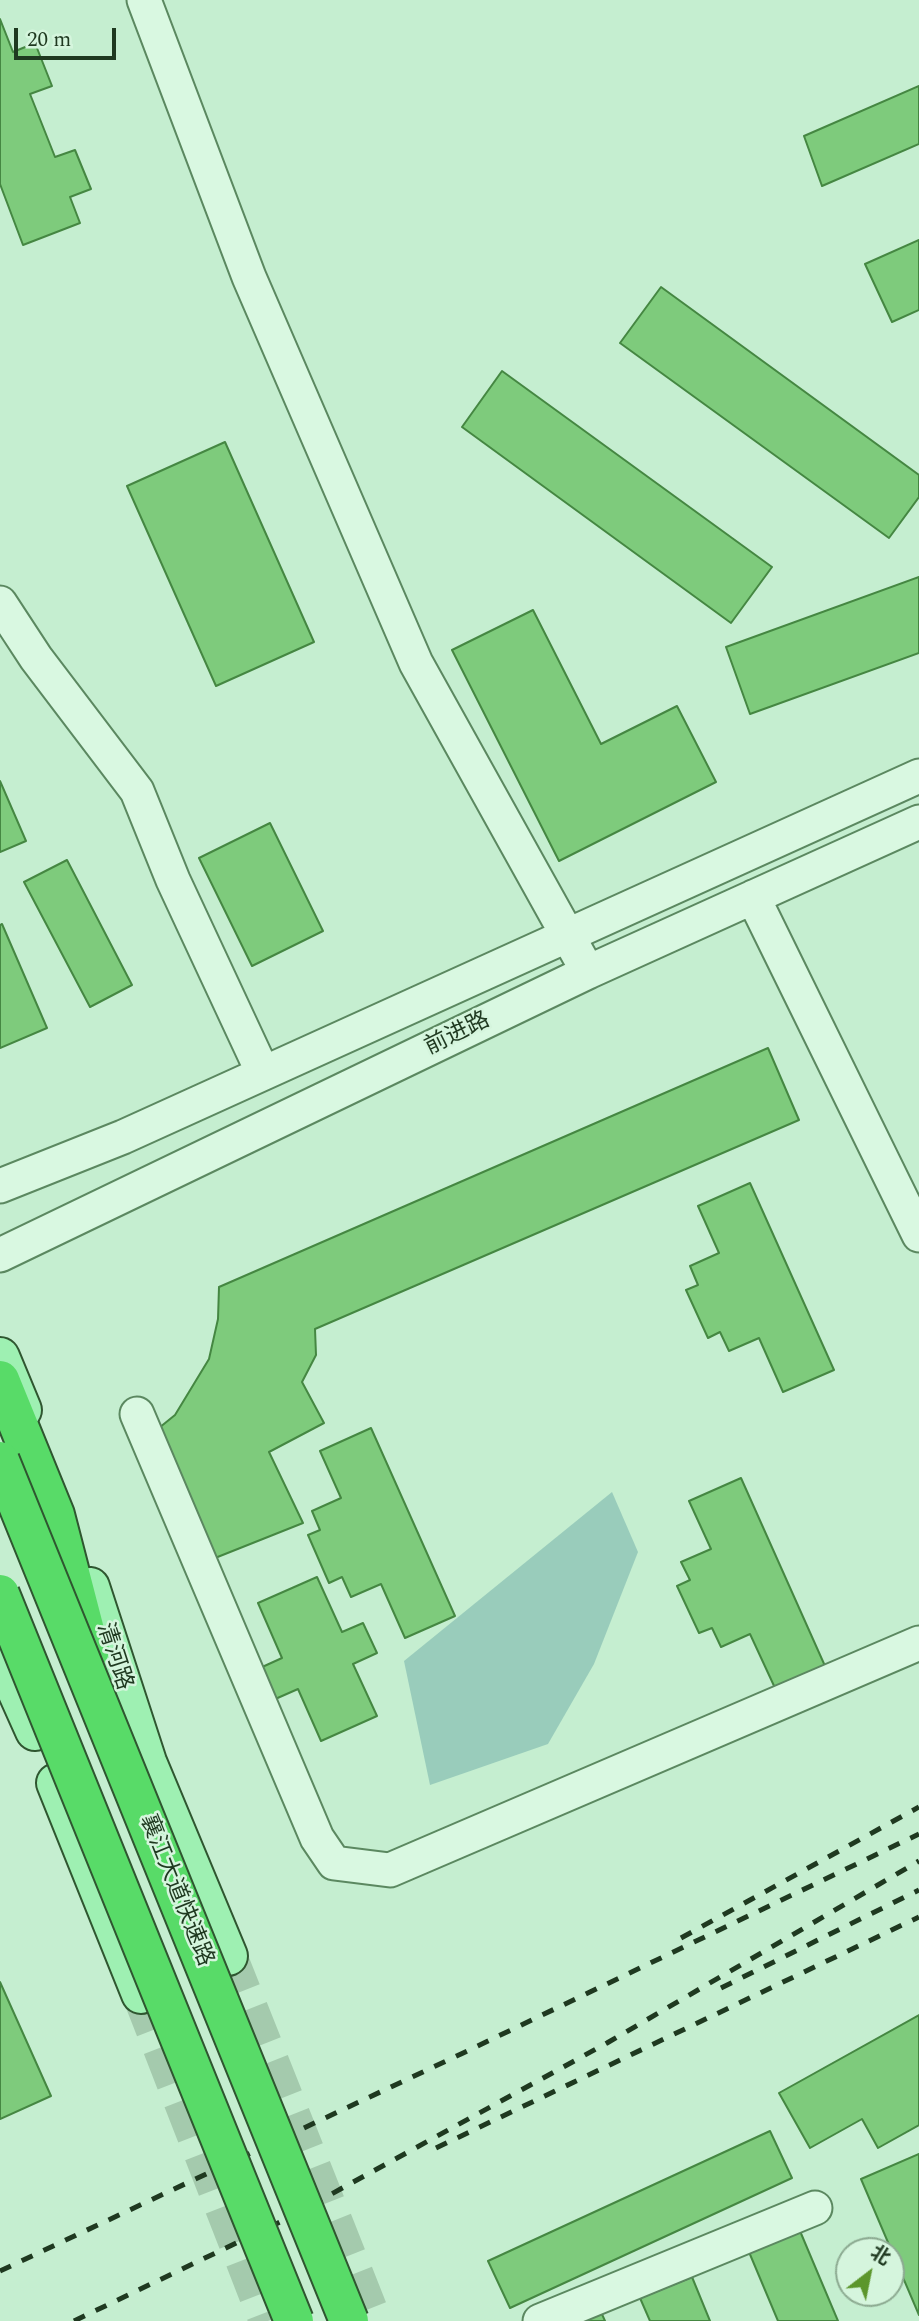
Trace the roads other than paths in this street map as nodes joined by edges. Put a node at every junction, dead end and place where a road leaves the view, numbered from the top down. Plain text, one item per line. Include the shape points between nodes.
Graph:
1 (144, 0) edge
2 (0, 603) edge
3 (919, 776) edge
4 (919, 822) edge
5 (753, 897) junction
6 (567, 934) junction
7 (588, 972) junction
8 (263, 1073) junction
9 (0, 1186) edge
10 (919, 1235) edge
11 (0, 1255) edge
12 (0, 1357) edge
13 (0, 1380) edge
14 (137, 1414) dead end
15 (0, 1461) edge
16 (0, 1594) edge
17 (919, 1643) edge
18 (0, 1653) edge
19 (114, 1741) junction
20 (228, 1956) tunnel mouth
21 (141, 1994) tunnel mouth
22 (815, 2208) dead end
23 (294, 2321) edge
24 (349, 2321) edge
25 (540, 2321) edge

1 - 6 street via 249,277 416,663
2 - 8 street via 137,791
3 - 6 street, 前进路
4 - 5 street, 前进路
5 - 7 street, 前进路
5 - 10 street
6 - 7 street
6 - 8 street, 前进路
7 - 11 street, 前进路
8 - 9 street, 前进路 via 123,1137
12 - 20 main road, 清河路 via 68,1518 147,1762
13 - 19 highway, bridge via 55,1515
14 - 17 street via 317,1839 334,1863 390,1870
15 - 19 highway, 襄江大道快速路, bridge
16 - 23 highway, bridge
18 - 21 main road
19 - 24 highway, 襄江大道快速路, bridge
22 - 25 street

